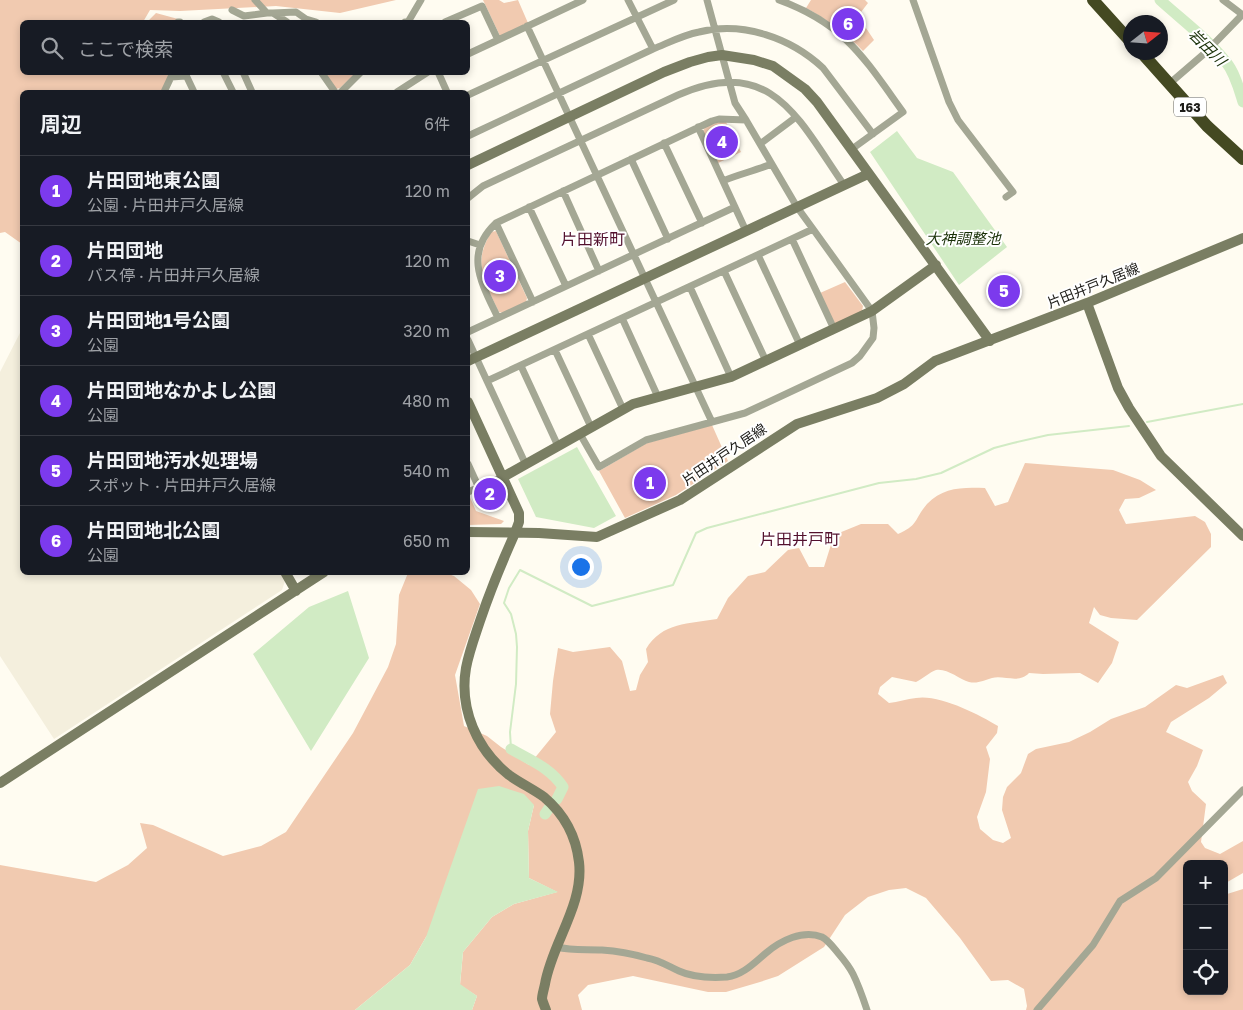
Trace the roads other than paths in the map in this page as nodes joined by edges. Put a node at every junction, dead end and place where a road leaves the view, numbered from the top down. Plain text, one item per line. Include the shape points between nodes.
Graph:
1 (255, 0) edge
2 (421, 0) edge
3 (583, 0) edge
4 (628, 0) edge
5 (674, 0) edge
6 (707, 0) edge
7 (779, 0) edge
8 (913, 0) edge
9 (1093, 0) edge
10 (1223, 0) edge
11 (232, 10) dead end
12 (270, 13) junction
13 (1243, 15) edge
14 (636, 16) junction
15 (283, 20) edge
16 (309, 20) edge
17 (409, 20) edge
18 (450, 20) edge
19 (527, 26) junction
20 (715, 29) junction
21 (1123, 33) edge
22 (498, 40) junction
23 (653, 49) junction
24 (470, 53) edge
25 (722, 55) junction
26 (543, 60) junction
27 (1147, 60) edge
28 (182, 75) edge
29 (186, 75) edge
30 (224, 75) edge
31 (244, 75) edge
32 (323, 75) edge
33 (358, 75) edge
34 (423, 75) edge
35 (439, 75) edge
36 (729, 81) junction
37 (1168, 84) junction
38 (165, 90) edge
39 (193, 90) edge
40 (232, 90) edge
41 (251, 90) edge
42 (334, 90) edge
43 (343, 90) edge
44 (399, 90) edge
45 (446, 90) edge
46 (470, 94) edge
47 (558, 94) junction
48 (569, 117) junction
49 (796, 117) junction
50 (746, 120) junction
51 (698, 127) junction
52 (873, 134) junction
53 (470, 135) edge
54 (581, 141) junction
55 (664, 143) junction
56 (760, 144) junction
57 (852, 150) junction
58 (631, 159) junction
59 (1243, 159) edge
60 (470, 164) edge
61 (771, 164) junction
62 (868, 174) junction
63 (596, 175) junction
64 (723, 181) junction
65 (844, 185) junction
66 (563, 191) junction
67 (470, 196) edge
68 (1006, 197) dead end
69 (529, 206) junction
70 (797, 207) junction
71 (736, 208) junction
72 (496, 223) junction
73 (702, 223) junction
74 (813, 229) junction
75 (746, 231) junction
76 (1243, 238) edge
77 (668, 239) junction
78 (792, 239) junction
79 (470, 241) edge
80 (480, 245) junction
81 (634, 255) junction
82 (758, 255) junction
83 (936, 265) junction
84 (599, 271) junction
85 (724, 271) junction
86 (645, 278) junction
87 (566, 286) junction
88 (690, 287) junction
89 (533, 302) junction
90 (656, 302) junction
91 (1087, 303) junction
92 (872, 311) junction
93 (498, 318) junction
94 (622, 318) junction
95 (834, 329) junction
96 (470, 331) edge
97 (588, 334) junction
98 (990, 341) junction
99 (800, 345) junction
100 (555, 350) junction
101 (472, 359) edge
102 (766, 361) junction
103 (520, 366) junction
104 (731, 377) junction
105 (487, 382) junction
106 (695, 387) junction
107 (658, 397) junction
108 (470, 406) edge
109 (623, 409) junction
110 (712, 422) junction
111 (591, 427) junction
112 (580, 434) junction
113 (558, 446) junction
114 (526, 464) junction
115 (470, 468) edge
116 (503, 477) junction
117 (479, 488) junction
118 (470, 491) edge
119 (470, 532) edge
120 (515, 533) junction
121 (1243, 536) edge
122 (287, 575) edge
123 (320, 575) edge
124 (296, 591) junction
125 (0, 783) edge
126 (1243, 790) edge
127 (557, 947) junction
128 (546, 1010) edge
129 (867, 1010) edge
130 (1037, 1010) edge

1 - 12 street
2 - 17 street
3 - 19 street
4 - 14 street
5 - 14 street
6 - 20 street
7 - 52 street via 813,14 837,31 858,51 903,112
8 - 68 street via 949,102 958,120 1013,192
9 - 21 highway
10 - 13 street
11 - 12 street via 244,16
12 - 15 street
12 - 16 street via 296,12
13 - 37 street
14 - 23 street
14 - 26 street
18 - 22 street via 482,6
19 - 22 street
19 - 26 street
20 - 23 street via 684,36
20 - 25 street
20 - 52 street via 755,32 796,48 831,77
22 - 24 street
23 - 47 street
25 - 36 street
25 - 48 street via 681,65
25 - 57 street via 754,60 787,75 805,89
26 - 46 street
26 - 47 street
27 - 37 highway, 163
28 - 38 street via 172,78
29 - 39 street
30 - 40 street
31 - 41 street
32 - 42 street
33 - 43 street
34 - 44 street
35 - 45 street
36 - 49 street via 768,92
36 - 50 street via 735,103
36 - 54 street via 692,89
37 - 59 highway, 163
47 - 48 street
47 - 53 street
48 - 54 street
48 - 60 street
49 - 56 street
49 - 65 street
50 - 51 street via 719,119
50 - 56 street
51 - 55 street
51 - 64 street
52 - 57 street
54 - 63 street
54 - 67 street via 483,186
55 - 58 street
55 - 73 street
56 - 61 street
57 - 62 street
58 - 63 street
58 - 77 street
61 - 64 street
61 - 70 street
62 - 65 street
62 - 83 street
63 - 66 street
63 - 81 street
64 - 71 street
65 - 70 street
66 - 69 street
66 - 84 street
69 - 72 street
69 - 87 street
70 - 74 street
70 - 75 street
71 - 73 street
71 - 75 street
72 - 80 street
72 - 89 street
73 - 77 street
74 - 78 street
74 - 92 street
75 - 86 street
76 - 91 street, 片田井戸久居線
77 - 81 street
78 - 82 street
78 - 95 street
79 - 80 street
80 - 93 street via 478,273
81 - 84 street
81 - 86 street
82 - 85 street
82 - 99 street
83 - 92 street
83 - 98 street
84 - 87 street
85 - 88 street
85 - 102 street
86 - 90 street
86 - 101 street
87 - 89 street
88 - 90 street
88 - 104 street
89 - 93 street
90 - 94 street
90 - 106 street
91 - 98 street, 片田井戸久居線
91 - 121 street via 1118,388 1161,456
92 - 95 street
92 - 110 street via 873,338 856,361 745,413
93 - 96 street
94 - 97 street
94 - 107 street
95 - 99 street
97 - 100 street
97 - 109 street
98 - 120 street, 片田井戸久居線 via 935,361 904,384 876,398 797,424 680,500 615,530 597,537
99 - 102 street
100 - 103 street
100 - 111 street
101 - 105 street
102 - 104 street
103 - 105 street
103 - 113 street
104 - 106 street
105 - 114 street
106 - 107 street
106 - 110 street
107 - 109 street
108 - 116 street
109 - 111 street
110 - 112 street via 646,440 599,467
111 - 112 street
112 - 113 street
113 - 114 street
114 - 116 street
115 - 117 street
116 - 117 street
116 - 120 street via 519,513
117 - 118 street
119 - 120 street, 片田井戸久居線
120 - 127 street via 469,656 465,678 466,701 473,729 483,748 509,775 544,797 572,833 579,862 578,891
122 - 124 street
123 - 124 street
124 - 125 street
126 - 130 street via 1156,878 1120,902 1093,945
127 - 128 street via 547,971 542,999
127 - 129 street via 604,950 647,958 699,977 730,976 739,974 784,941 807,934 817,936 827,941 847,963

